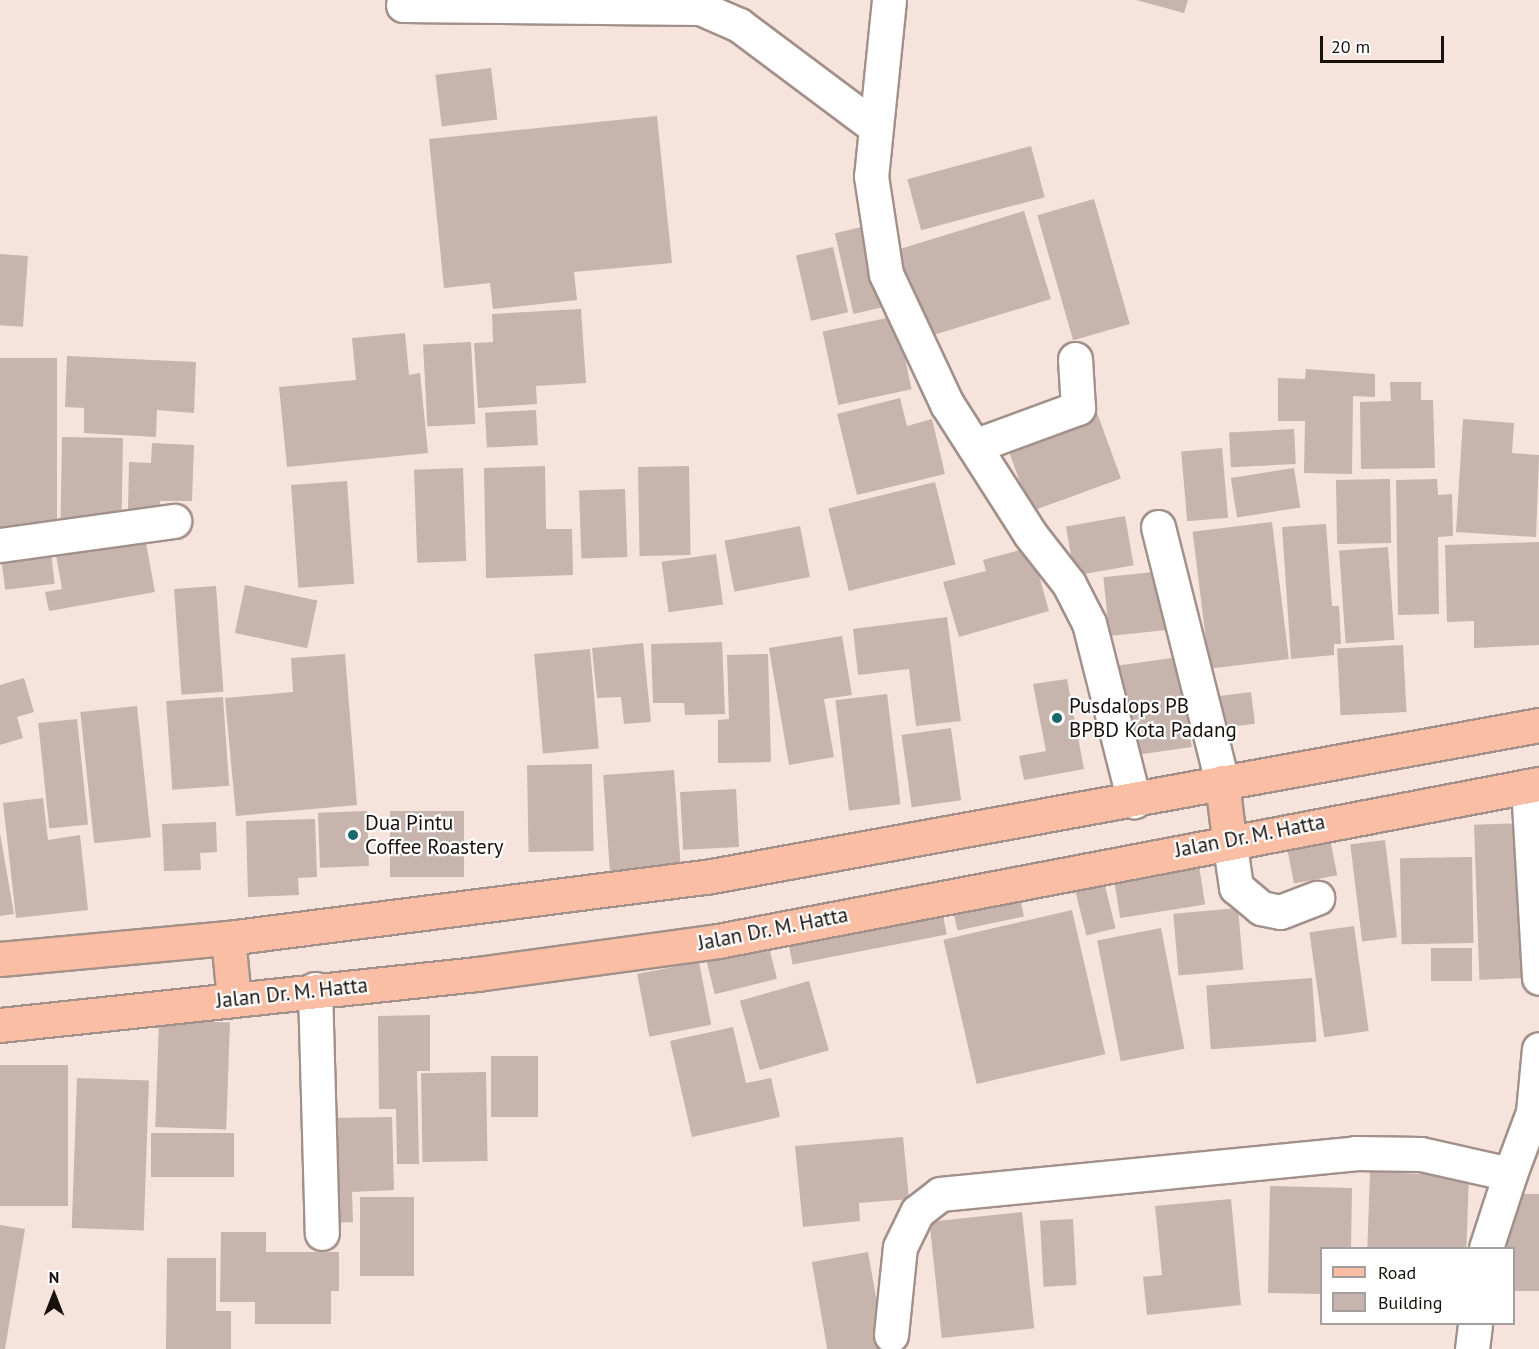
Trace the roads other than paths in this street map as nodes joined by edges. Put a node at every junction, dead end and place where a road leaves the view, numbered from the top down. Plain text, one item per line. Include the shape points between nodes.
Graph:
1 (889, 0) edge
2 (641, 4) edge
3 (403, 5) dead end
4 (874, 126) junction
5 (1075, 359) dead end
6 (974, 446) junction
7 (174, 520) dead end
8 (1158, 527) dead end
9 (0, 545) edge
10 (1539, 725) edge
11 (1222, 782) junction
12 (1533, 785) edge
13 (1134, 801) junction
14 (1229, 839) junction
15 (1317, 898) dead end
16 (228, 938) junction
17 (0, 959) edge
18 (1539, 978) edge
19 (315, 989) junction
20 (234, 999) junction
21 (0, 1025) edge
22 (1539, 1048) edge
23 (1532, 1133) edge
24 (1510, 1174) junction
25 (322, 1233) dead end
26 (1486, 1247) edge
27 (1475, 1325) edge
28 (891, 1335) dead end
29 (1472, 1349) edge

1 - 4 street
2 - 3 street
2 - 4 street via 678,5 720,14
4 - 6 street via 871,176 886,274 901,314
5 - 6 street via 1078,408
6 - 13 street via 1069,584 1089,623
7 - 9 street
8 - 11 street
10 - 11 main road
11 - 13 main road
11 - 14 main road
12 - 14 main road, Jalan Dr. M. Hatta
12 - 18 street
13 - 16 main road via 706,878
14 - 15 street via 1236,887 1261,908 1280,912
14 - 19 main road, Jalan Dr. M. Hatta via 718,941
16 - 17 main road
16 - 20 main road
19 - 20 main road, Jalan Dr. M. Hatta
19 - 25 street
20 - 21 main road, Jalan Dr. M. Hatta
22 - 23 street
23 - 24 street
24 - 26 street
24 - 28 street via 1421,1154 1355,1153 940,1194 917,1212 900,1247
27 - 29 street

